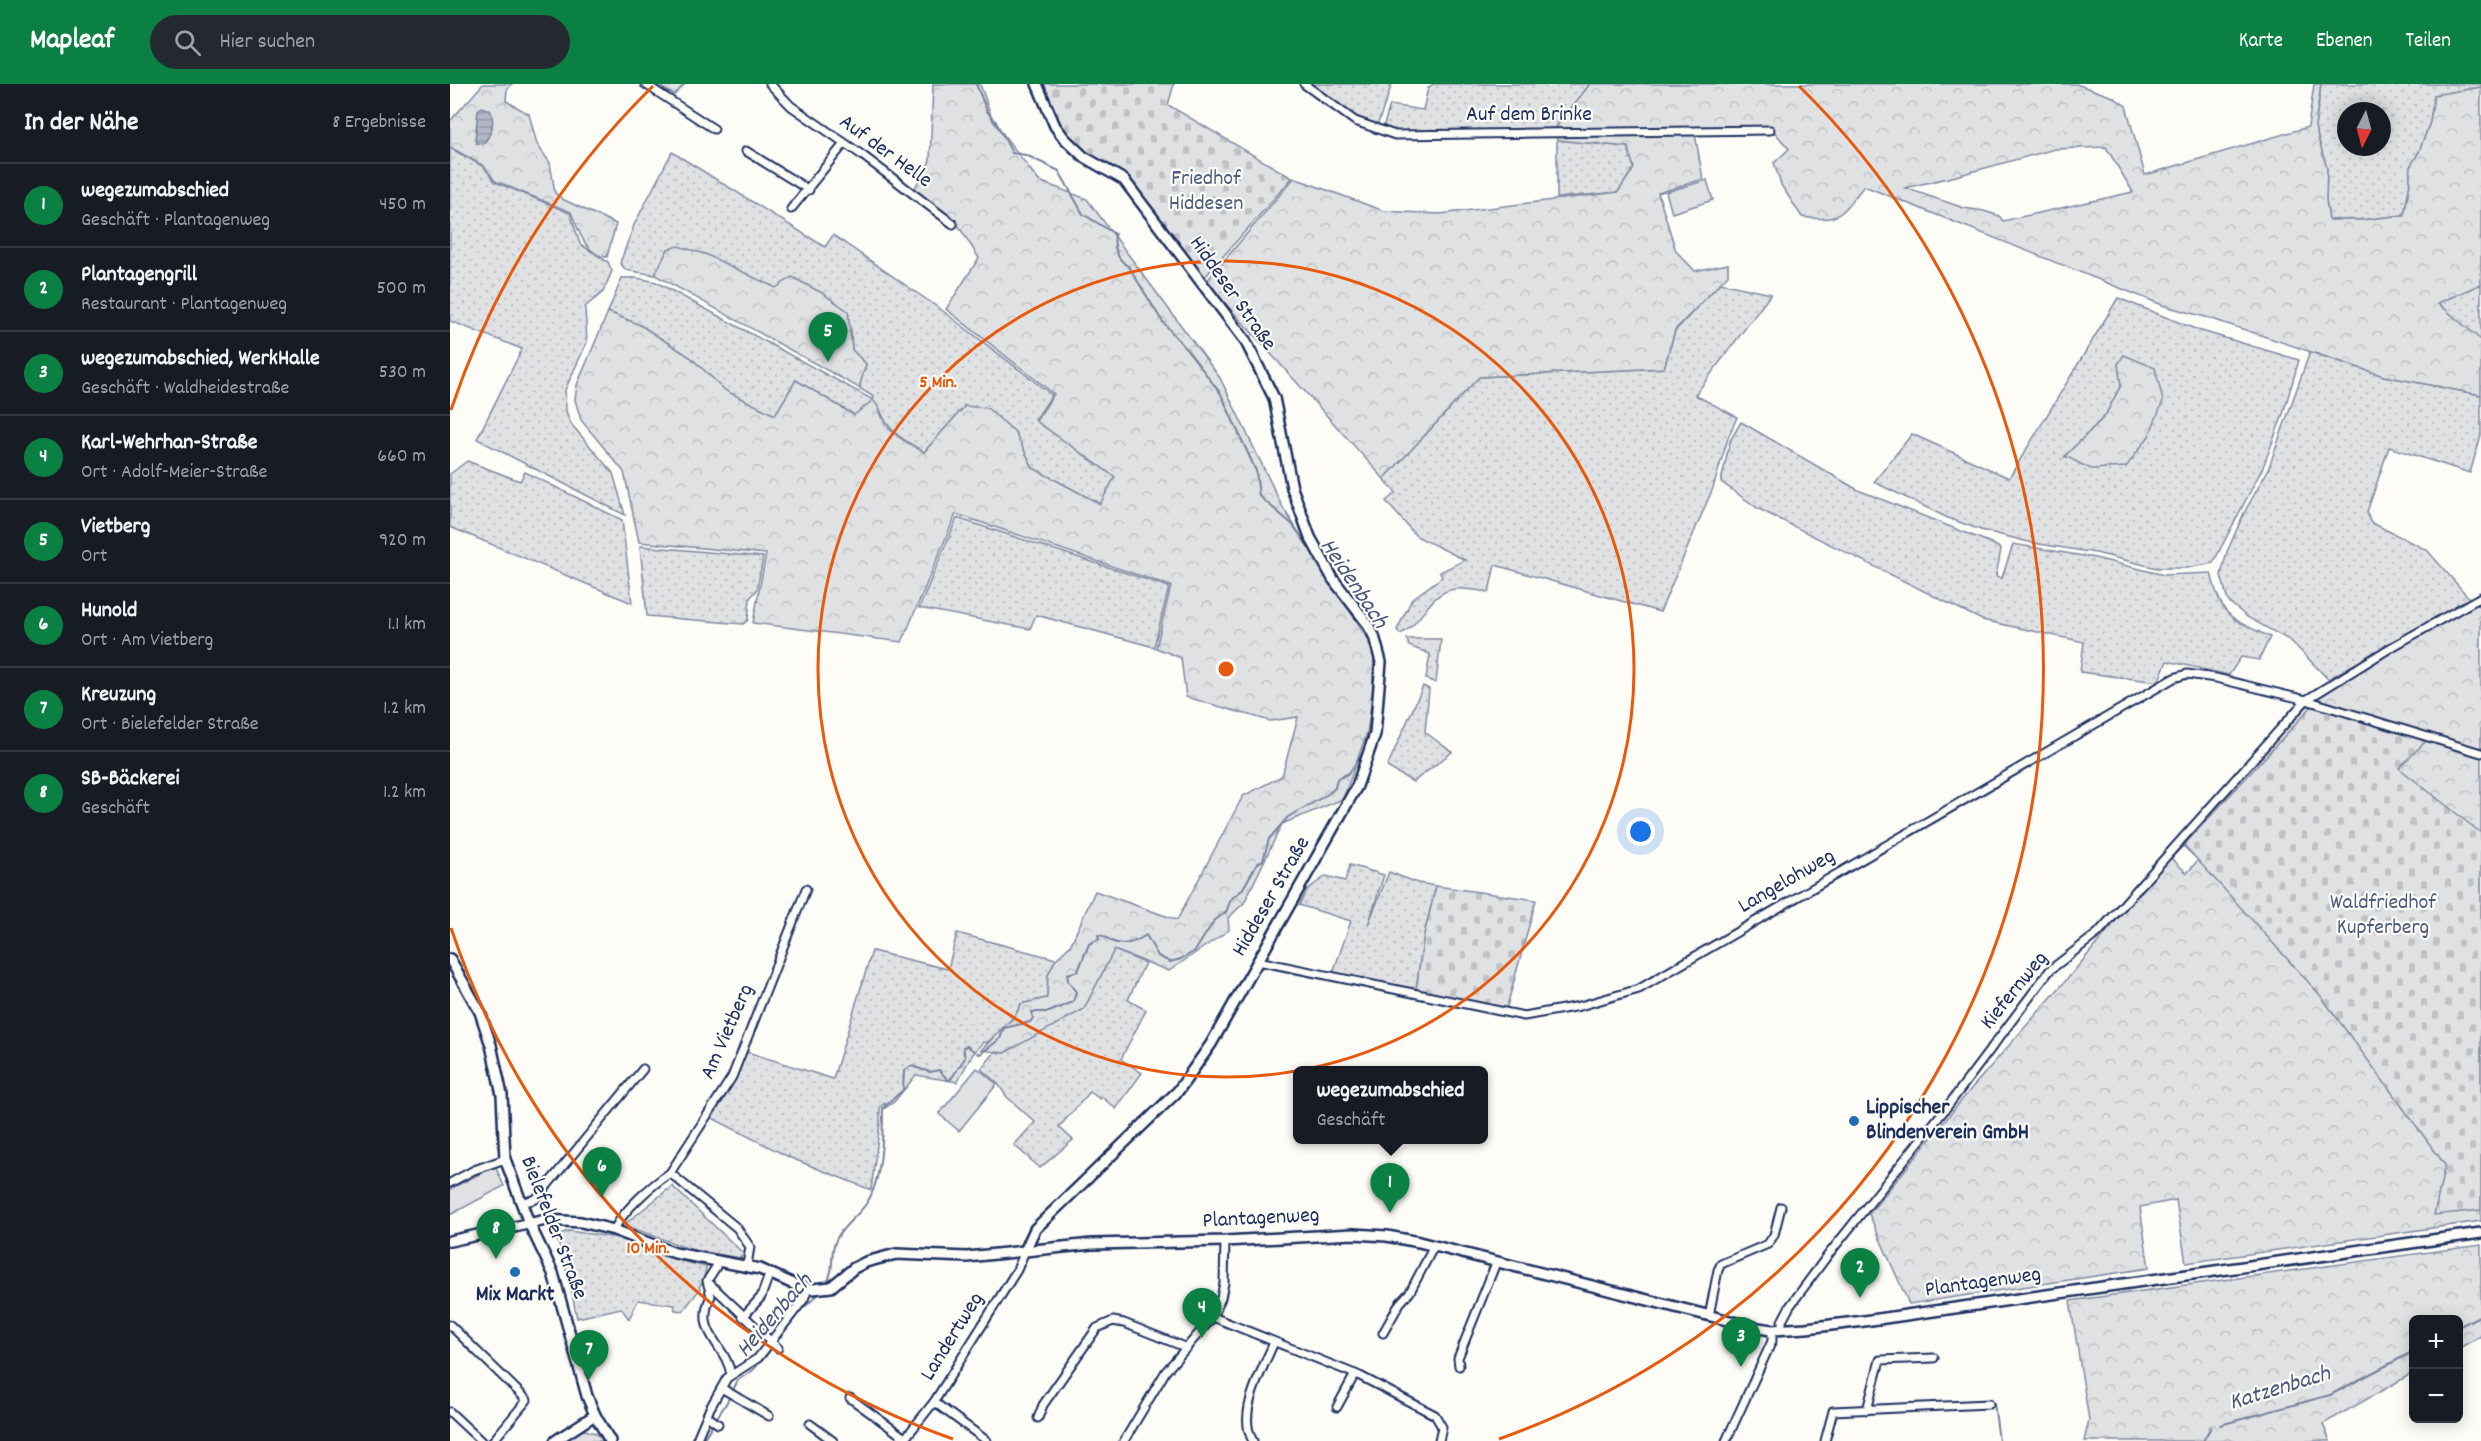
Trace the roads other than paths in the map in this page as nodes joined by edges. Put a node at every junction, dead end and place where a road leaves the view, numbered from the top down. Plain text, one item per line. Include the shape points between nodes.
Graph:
1 (645, 84) edge
2 (770, 84) edge
3 (1037, 84) edge
4 (1304, 84) edge
5 (714, 129) dead end
6 (1770, 130) dead end
7 (844, 144) junction
8 (746, 151) dead end
9 (809, 190) junction
10 (791, 209) dead end
11 (953, 224) dead end
12 (2481, 597) edge
13 (2306, 700) junction
14 (2481, 753) edge
15 (806, 889) dead end
16 (450, 959) edge
17 (1258, 961) junction
18 (643, 1069) dead end
19 (505, 1159) junction
20 (670, 1173) junction
21 (450, 1183) edge
22 (521, 1203) junction
23 (1781, 1207) dead end
24 (529, 1223) junction
25 (614, 1230) junction
26 (2481, 1233) edge
27 (450, 1241) edge
28 (1225, 1241) junction
29 (1434, 1246) junction
30 (1025, 1251) junction
31 (717, 1260) junction
32 (1496, 1263) junction
33 (747, 1265) junction
34 (770, 1272) junction
35 (707, 1281) junction
36 (808, 1289) junction
37 (1709, 1316) junction
38 (743, 1317) junction
39 (1213, 1317) junction
40 (450, 1325) edge
41 (1777, 1330) junction
42 (1383, 1333) dead end
43 (771, 1341) junction
44 (1274, 1342) junction
45 (777, 1348) dead end
46 (1187, 1348) junction
47 (1934, 1358) dead end
48 (1459, 1366) dead end
49 (1355, 1374) junction
50 (731, 1376) junction
51 (728, 1391) junction
52 (850, 1398) dead end
53 (934, 1402) junction
54 (1989, 1404) dead end
55 (1336, 1407) dead end
56 (1867, 1410) junction
57 (450, 1412) edge
58 (595, 1415) junction
59 (706, 1416) junction
60 (769, 1416) dead end
61 (1038, 1418) dead end
62 (716, 1423) dead end
63 (810, 1424) dead end
64 (904, 1440) edge
65 (481, 1441) edge
66 (493, 1441) edge
67 (555, 1441) edge
68 (610, 1441) edge
69 (696, 1441) edge
70 (833, 1441) edge
71 (987, 1441) edge
72 (1124, 1441) edge
73 (1253, 1441) edge
74 (1439, 1441) edge
75 (1726, 1441) edge
76 (1825, 1441) edge

1 - 5 street
2 - 7 street, Auf der Helle via 791,106
3 - 17 main road, Hiddeser Straße via 1064,138 1084,157 1124,180 1245,340 1274,398 1292,488 1310,537 1333,579 1367,623 1379,651 1378,714 1363,771
4 - 6 street, Auf dem Brinke via 1354,121 1395,135
7 - 9 street
7 - 11 street, Auf der Helle
8 - 9 street
9 - 10 street
12 - 13 street, Kiefernweg
13 - 14 street, Langelohweg
13 - 17 street, Langelohweg via 2216,678 2187,674 2174,678 1639,989 1580,1006 1524,1016
13 - 41 street, Kiefernweg via 2098,933 2050,970 1815,1272
15 - 20 street, Am Vietberg via 732,1077
16 - 19 main road, Bielefelder Straße via 480,1012 498,1070
17 - 30 main road, Hiddeser Straße via 1189,1077 1154,1116 1035,1229
18 - 22 street via 536,1200
19 - 21 street
19 - 22 main road, Bielefelder Straße
20 - 25 street, Am Vietberg via 618,1221
20 - 33 street via 737,1228 750,1247
22 - 24 main road, Bielefelder Straße
23 - 37 street via 1768,1244 1721,1264
24 - 25 main road via 566,1220
24 - 27 main road
24 - 58 main road, Bielefelder Straße via 553,1273
25 - 31 main road via 675,1253
26 - 41 main road, Plantagenweg
28 - 29 main road, Plantagenweg via 1353,1234
28 - 30 main road, Plantagenweg via 1101,1244
28 - 39 street via 1224,1281
29 - 32 main road, Plantagenweg
29 - 42 street
30 - 36 main road via 967,1257 888,1256 861,1264 824,1288
30 - 53 street, Landertweg
31 - 33 main road
31 - 35 street
32 - 37 main road, Plantagenweg
32 - 48 street via 1458,1358
33 - 34 main road
34 - 36 main road
34 - 38 street via 761,1297
35 - 38 street
35 - 50 street via 711,1296 706,1306 709,1332 728,1361
36 - 43 street
37 - 41 main road, Plantagenweg
38 - 43 street
39 - 44 street
39 - 46 street
40 - 66 street via 526,1400
41 - 75 street, Kiefernweg
43 - 45 street
43 - 50 street via 758,1358
44 - 49 street
44 - 73 street via 1246,1416
46 - 61 street via 1124,1323 1113,1321 1097,1328 1043,1404
46 - 72 street via 1166,1371
47 - 56 street via 1880,1360
49 - 55 street
49 - 74 street via 1435,1415 1442,1427
50 - 51 street
51 - 59 street
51 - 60 street
52 - 64 street, Landertweg
53 - 64 street, Landertweg
53 - 71 street
54 - 56 street
56 - 76 street via 1833,1411
57 - 65 street
58 - 67 main road
58 - 68 main road, Bielefelder Straße
59 - 62 street
59 - 69 street
63 - 70 street

